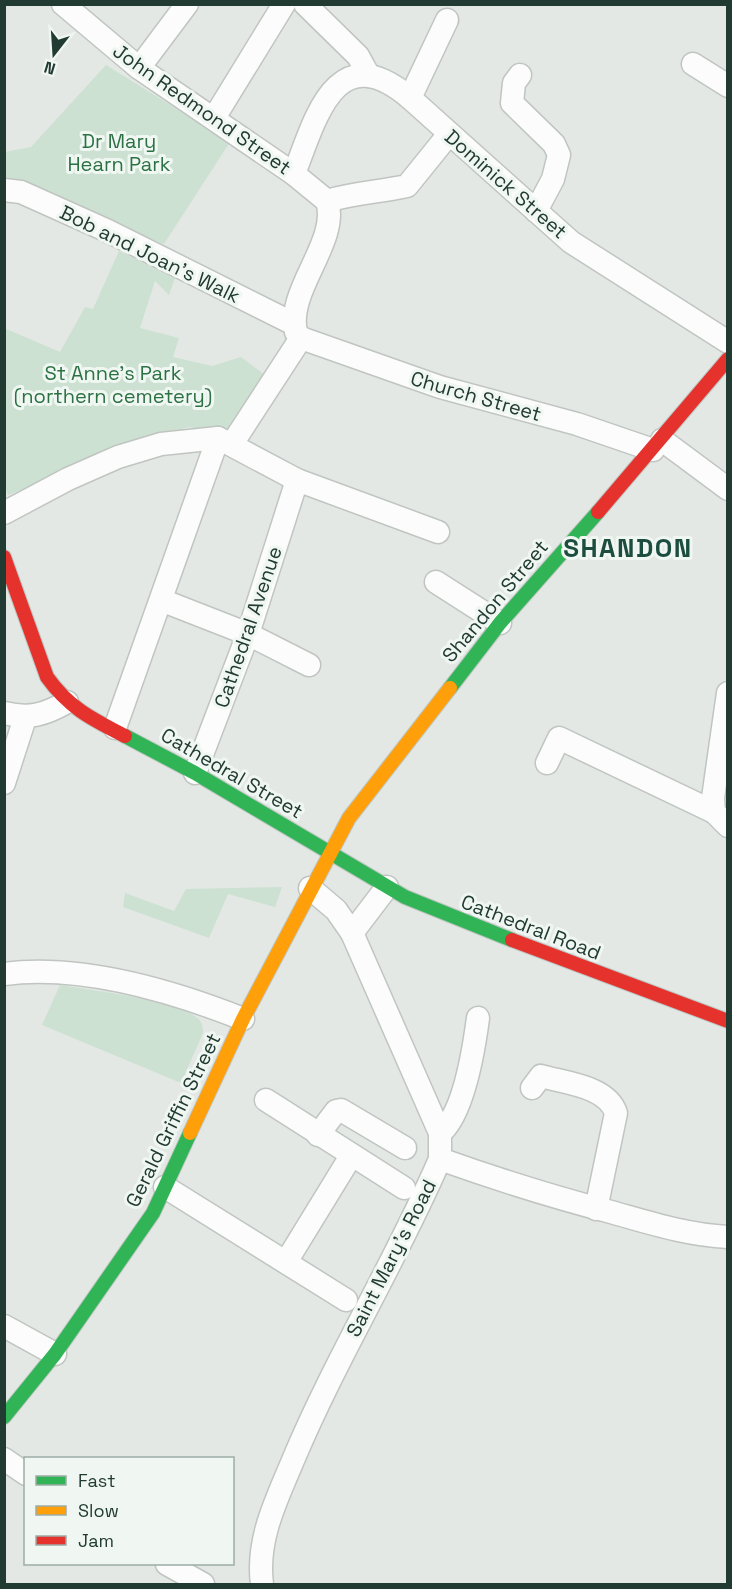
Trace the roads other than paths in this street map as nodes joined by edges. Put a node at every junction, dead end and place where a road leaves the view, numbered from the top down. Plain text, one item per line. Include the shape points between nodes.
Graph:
1 (63, 4) edge
2 (187, 4) edge
3 (284, 4) edge
4 (305, 4) edge
5 (88, 12) edge
6 (447, 20) dead end
7 (693, 64) dead end
8 (139, 68) junction
9 (520, 75) dead end
10 (369, 76) junction
11 (728, 86) edge
12 (410, 98) junction
13 (214, 118) junction
14 (448, 134) junction
15 (294, 174) junction
16 (4, 190) edge
17 (328, 210) junction
18 (536, 211) junction
19 (298, 331) junction
20 (728, 342) edge
21 (728, 359) edge
22 (225, 441) junction
23 (657, 445) junction
24 (297, 480) junction
25 (728, 489) edge
26 (4, 513) edge
27 (438, 531) dead end
28 (4, 557) edge
29 (436, 582) dead end
30 (161, 600) junction
31 (500, 623) junction
32 (248, 634) junction
33 (309, 665) dead end
34 (728, 693) edge
35 (67, 702) junction
36 (15, 716) edge
37 (115, 728) junction
38 (547, 763) dead end
39 (195, 773) junction
40 (4, 783) edge
41 (721, 819) edge
42 (329, 852) junction
43 (387, 887) junction
44 (310, 888) junction
45 (352, 933) junction
46 (4, 974) edge
47 (478, 1018) dead end
48 (243, 1019) junction
49 (728, 1021) edge
50 (537, 1082) dead end
51 (266, 1100) dead end
52 (440, 1133) junction
53 (318, 1135) junction
54 (405, 1148) dead end
55 (351, 1156) junction
56 (440, 1158) junction
57 (165, 1187) junction
58 (404, 1188) dead end
59 (596, 1209) junction
60 (728, 1237) edge
61 (286, 1262) junction
62 (346, 1300) dead end
63 (4, 1326) edge
64 (54, 1354) junction
65 (4, 1417) edge
66 (4, 1459) edge
67 (24, 1473) edge
68 (170, 1565) edge
69 (203, 1584) edge
70 (262, 1584) edge

1 - 5 street, John Redmond Street
2 - 8 street
3 - 13 street
4 - 10 street via 358,56
5 - 8 street, John Redmond Street
6 - 12 street
7 - 11 street
8 - 13 street, John Redmond Street
9 - 18 street via 514,83 512,103 554,144 559,154 553,179
10 - 12 street, Dominick Street via 382,78
10 - 15 street via 346,80 328,95
12 - 14 street, Dominick Street
13 - 15 street, John Redmond Street
14 - 17 street via 407,186 354,193
14 - 18 street, Dominick Street
15 - 17 street, John Redmond Street
16 - 19 street, Bob and Joan's Walk via 21,192 108,231
17 - 19 street via 298,303
18 - 20 street, Dominick Street via 604,265
19 - 22 street
19 - 23 street, Church Street via 440,387
21 - 23 main road, Shandon Street
22 - 24 street
22 - 26 street via 161,444 118,457
22 - 30 street
23 - 25 street, Church Street
23 - 31 main road, Shandon Street
24 - 27 street
24 - 32 street, Cathedral Avenue
28 - 35 main road, Cathedral Street via 47,677
29 - 31 street
30 - 32 street
30 - 37 street
31 - 42 main road, Shandon Street via 362,799
32 - 33 street
32 - 39 street, Cathedral Avenue
34 - 41 street
35 - 36 street via 46,714
35 - 37 main road, Cathedral Street
36 - 40 street
37 - 39 main road, Cathedral Street
38 - 41 street via 559,738
39 - 42 main road, Cathedral Street
42 - 43 main road, Cathedral Road
42 - 44 main road, Gerald Griffin Street
43 - 45 street
43 - 49 main road, Cathedral Road via 448,917
44 - 45 street, Saint Mary's Road via 336,910
44 - 48 main road, Gerald Griffin Street
45 - 52 street, Saint Mary's Road
46 - 48 street via 38,971 114,981 193,1000
47 - 52 street via 465,1080 451,1122
48 - 57 main road, Gerald Griffin Street
50 - 59 street via 595,1091 613,1104 616,1113
51 - 53 street
52 - 56 street, Saint Mary's Road
53 - 54 street via 336,1111 341,1110
53 - 55 street
55 - 58 street
55 - 61 street
56 - 59 street via 511,1185
56 - 70 street, Saint Mary's Road via 298,1449 265,1530 260,1550
57 - 61 street
57 - 64 main road, Gerald Griffin Street via 153,1213
59 - 60 street via 691,1234
61 - 62 street
63 - 64 street
64 - 65 main road, Gerald Griffin Street
66 - 67 street
68 - 69 street

